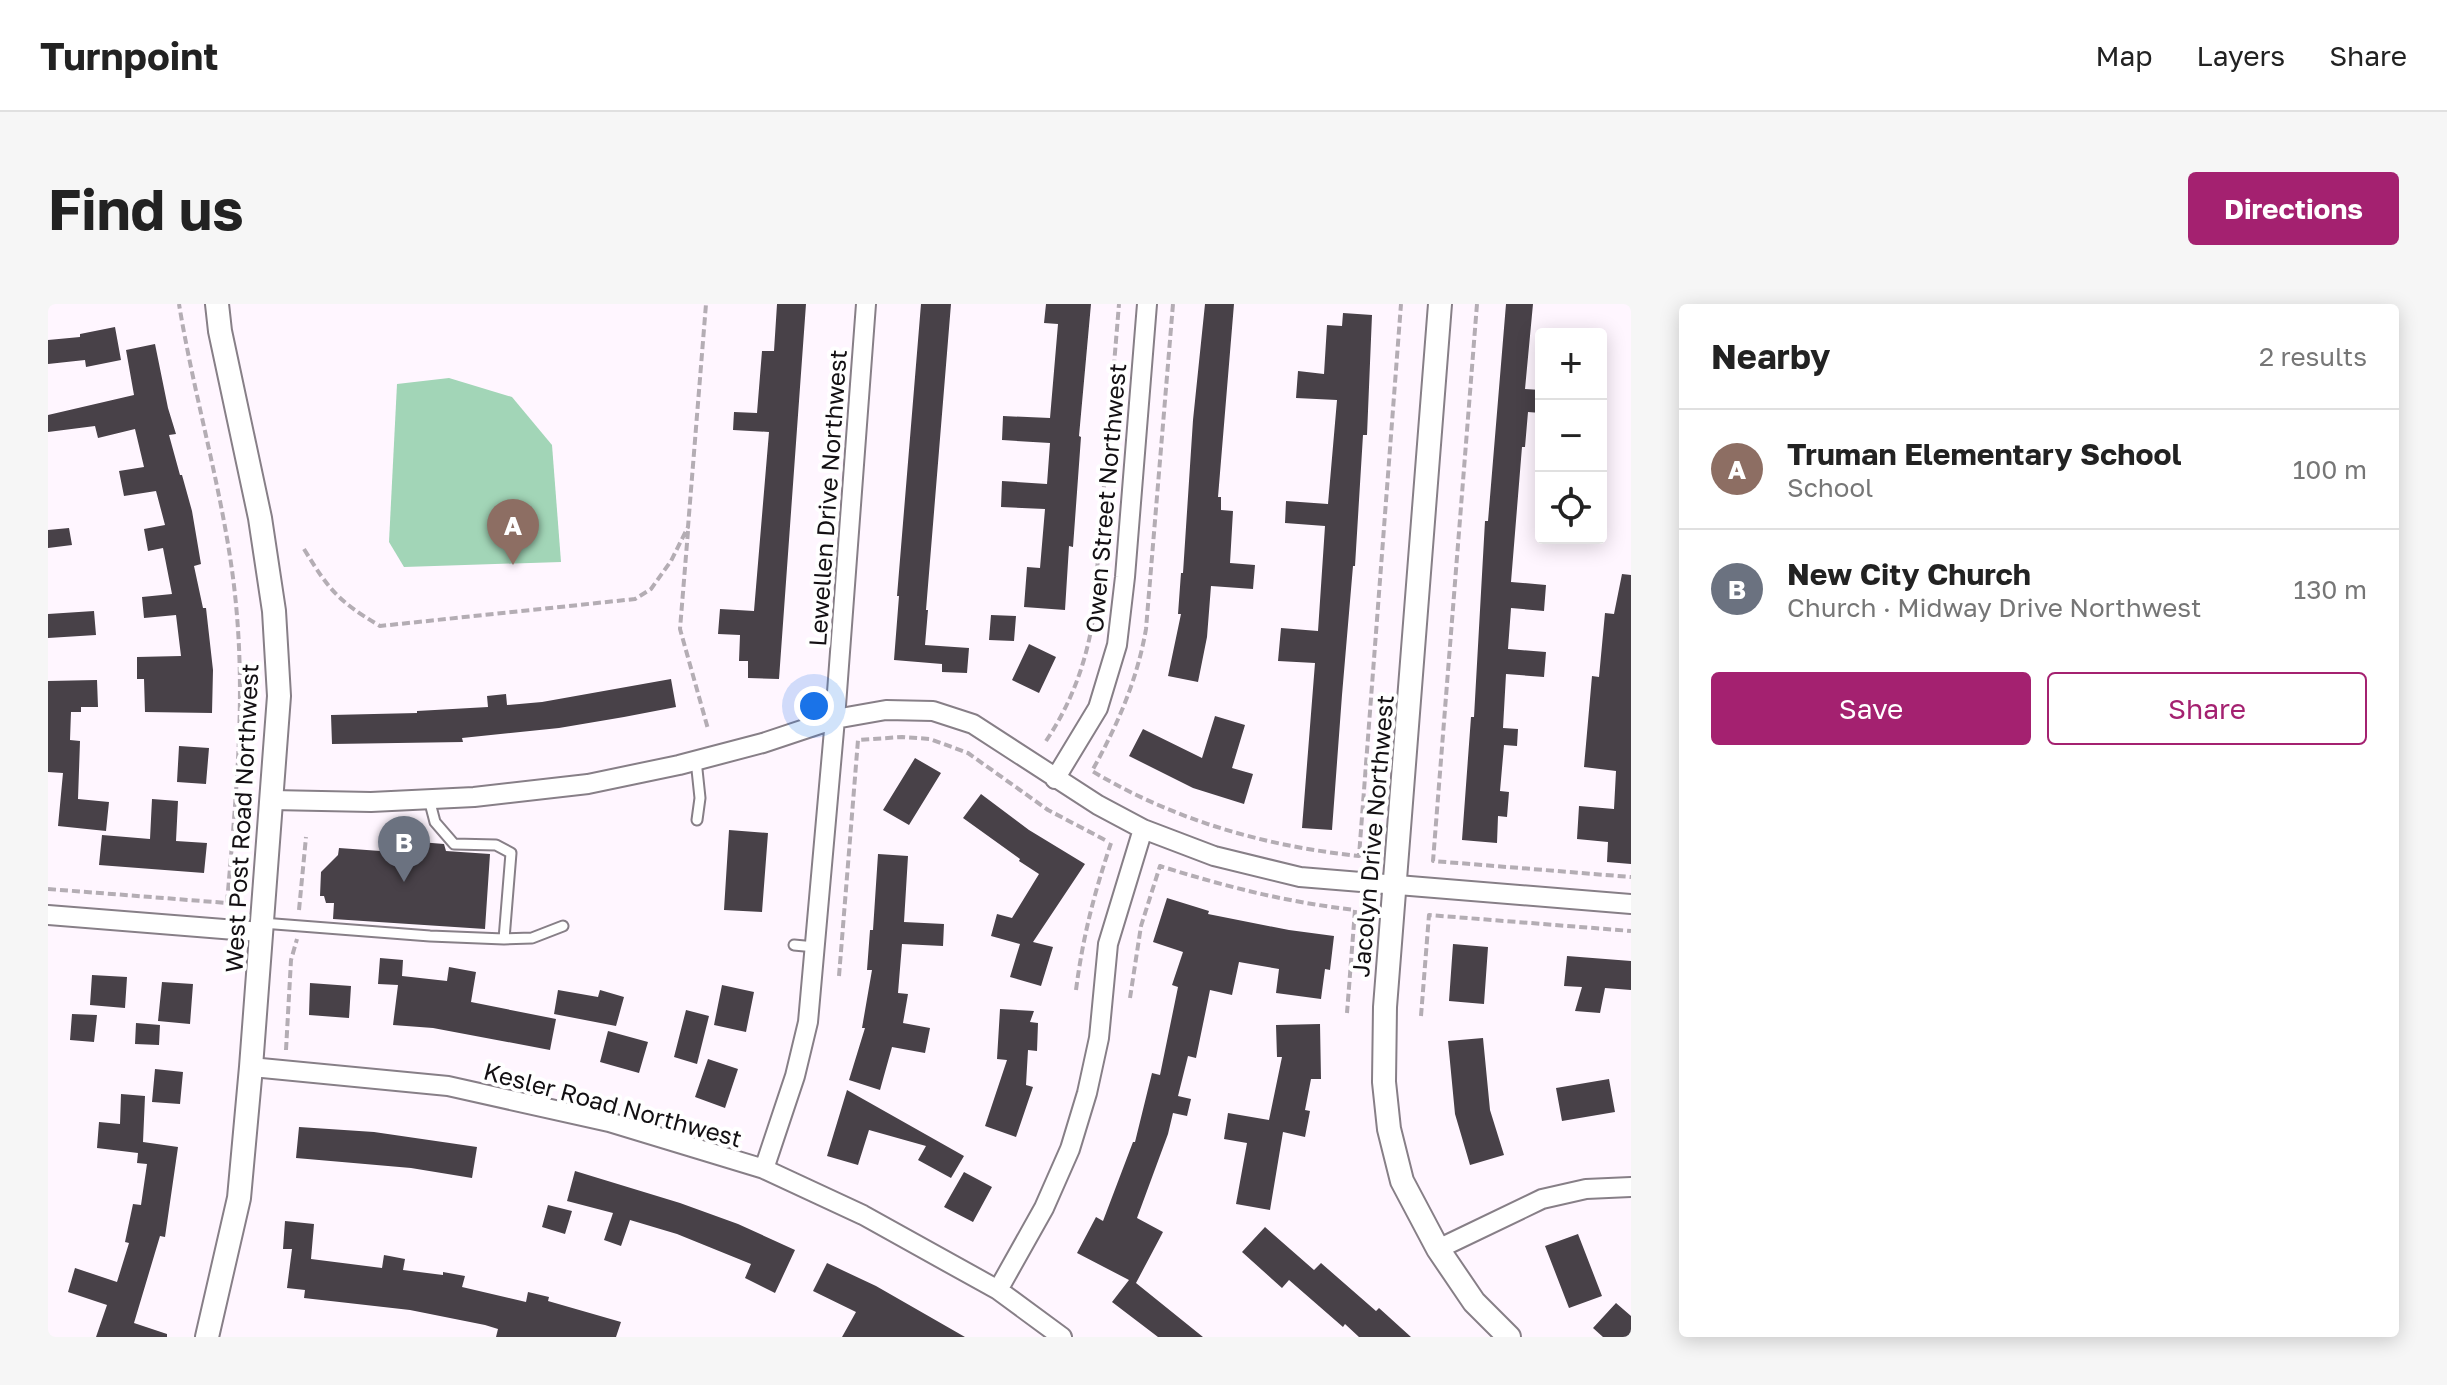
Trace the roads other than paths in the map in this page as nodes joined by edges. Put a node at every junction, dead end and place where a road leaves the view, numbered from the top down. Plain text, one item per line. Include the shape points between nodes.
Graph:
1 (217, 304) edge
2 (866, 304) edge
3 (1147, 304) edge
4 (1440, 304) edge
5 (835, 719) junction
6 (696, 760) junction
7 (1055, 779) junction
8 (429, 799) junction
9 (272, 800) junction
10 (697, 820) dead end
11 (1143, 829) junction
12 (1395, 886) junction
13 (1631, 904) edge
14 (48, 915) edge
15 (563, 926) dead end
16 (262, 928) junction
17 (504, 939) junction
18 (794, 945) dead end
19 (816, 947) junction
20 (251, 1067) junction
21 (764, 1169) junction
22 (1631, 1187) edge
23 (1438, 1249) junction
24 (998, 1290) junction
25 (207, 1337) edge
26 (1062, 1337) edge
27 (1509, 1337) edge

1 - 9 street, West Post Road Northwest via 274,611 279,696
2 - 5 street, Lewellen Drive Northwest
3 - 7 street, Owen Street Northwest via 1117,645 1098,708
4 - 12 street, Jacolyn Drive Northwest
5 - 6 street
5 - 7 street via 886,710 933,711 973,724
5 - 19 street, Lewellen Drive Northwest
6 - 8 street via 588,784
6 - 10 lane
7 - 11 street
8 - 9 street
8 - 17 lane via 435,822 454,844 496,845 511,853
9 - 16 street, West Post Road Northwest
11 - 12 street via 1214,856 1300,877
11 - 24 street via 1108,944 1099,1038 1070,1149
12 - 13 street
12 - 23 street, Jacolyn Drive Northwest via 1383,1046 1389,1129 1402,1181
14 - 16 street
15 - 17 lane via 532,938
16 - 17 lane
16 - 20 street, West Post Road Northwest
18 - 19 lane
19 - 21 street, Lewellen Drive Northwest via 808,1022
20 - 21 street, Kesler Road Northwest via 448,1086 609,1122
20 - 25 street, West Post Road Northwest via 239,1198
21 - 24 street, Kesler Road Northwest via 863,1215
22 - 23 street via 1586,1189 1542,1199
23 - 27 street, Jacolyn Drive Northwest via 1474,1302
24 - 26 street, Kesler Road Northwest

